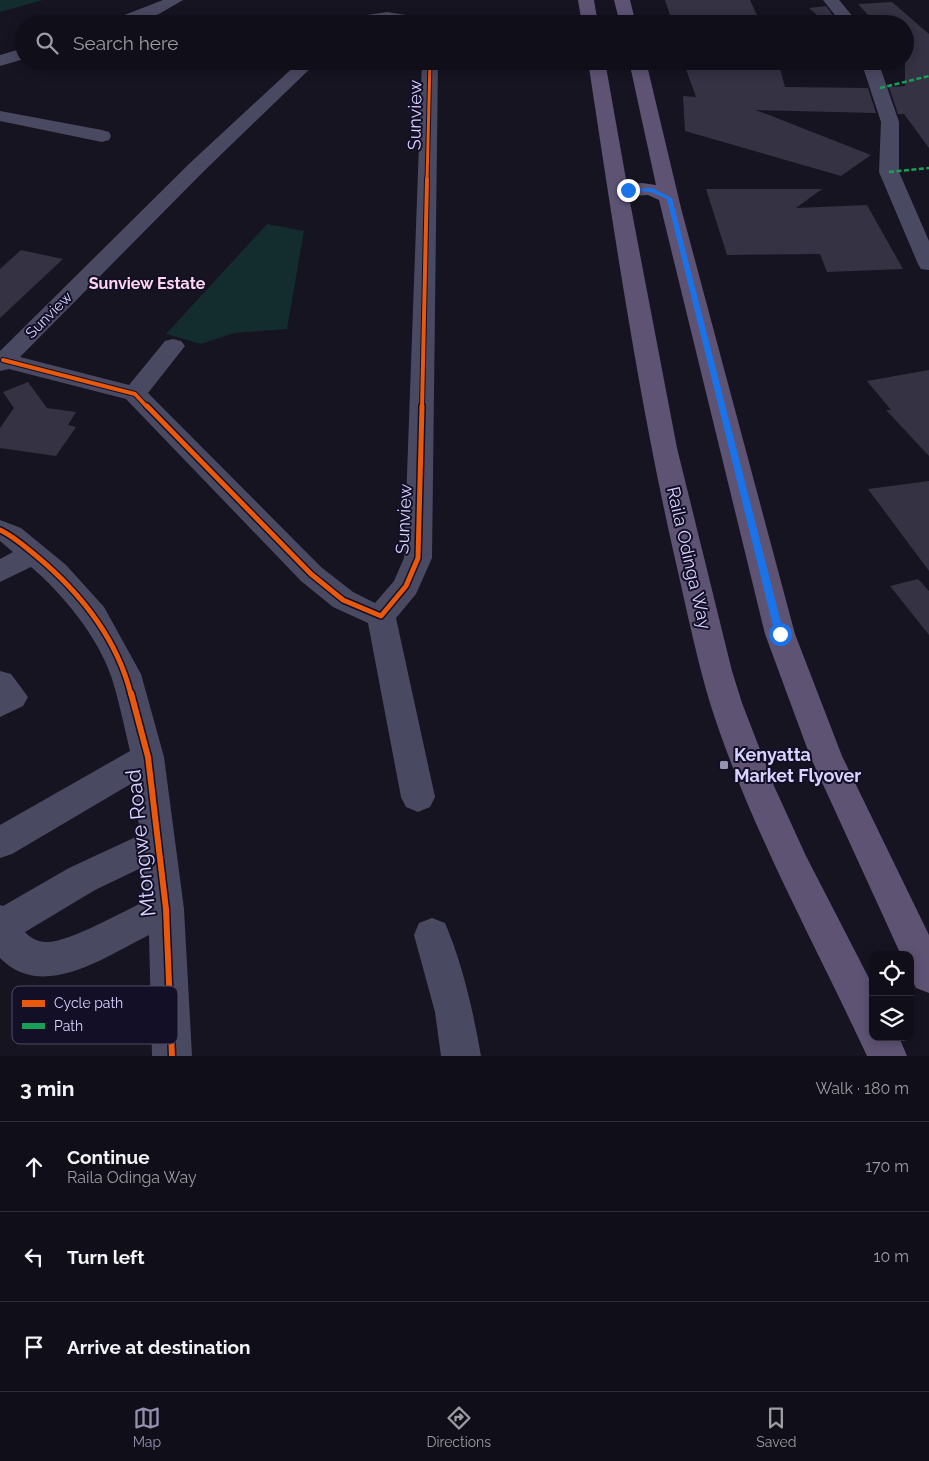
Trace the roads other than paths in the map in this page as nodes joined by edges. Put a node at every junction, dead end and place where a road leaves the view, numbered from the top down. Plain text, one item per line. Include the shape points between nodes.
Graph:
1 (175, 0) edge
2 (586, 0) edge
3 (622, 0) edge
4 (832, 0) edge
5 (141, 15) edge
6 (588, 15) edge
7 (626, 15) edge
8 (844, 15) edge
9 (15, 56) edge
10 (0, 60) edge
11 (300, 70) edge
12 (430, 70) edge
13 (598, 70) edge
14 (639, 70) edge
15 (872, 70) edge
16 (0, 116) edge
17 (102, 136) dead end
18 (669, 198) junction
19 (620, 201) junction
20 (923, 241) edge
21 (929, 264) edge
22 (173, 346) dead end
23 (2, 362) edge
24 (135, 394) junction
25 (0, 530) edge
26 (32, 554) junction
27 (0, 572) edge
28 (381, 616) junction
29 (0, 682) edge
30 (0, 704) edge
31 (148, 757) junction
32 (418, 797) dead end
33 (0, 843) edge
34 (158, 844) junction
35 (166, 909) junction
36 (1, 924) edge
37 (432, 935) dead end
38 (929, 975) edge
39 (169, 986) edge
40 (869, 1019) edge
41 (880, 1041) edge
42 (460, 1056) edge
43 (887, 1056) edge

1 - 5 street
2 - 6 main road
3 - 7 main road
4 - 8 street
9 - 10 street
11 - 23 street, Sunview via 197,167
12 - 28 street, Sunview via 418,558 406,586
13 - 19 main road, Raila Odinga Way
14 - 18 main road
15 - 20 street via 890,122 889,172 898,197
16 - 17 street
18 - 19 main road via 656,191 638,189 625,192
18 - 38 main road via 780,634 826,756
19 - 40 main road, Raila Odinga Way via 676,508 726,702 774,826
20 - 21 street
22 - 24 street
23 - 24 street, Sunview
24 - 28 street via 311,574 356,608
25 - 26 street, Mtongwe Road
26 - 27 street
26 - 31 street, Mtongwe Road via 56,572 94,615 126,674
28 - 32 street
29 - 30 street via 12,697
31 - 33 street
31 - 34 street, Mtongwe Road
34 - 35 street, Mtongwe Road
34 - 36 street via 90,875
35 - 36 street via 65,957 46,960 29,956 14,947
35 - 39 street, Mtongwe Road
37 - 42 street via 454,1012
41 - 43 main road

